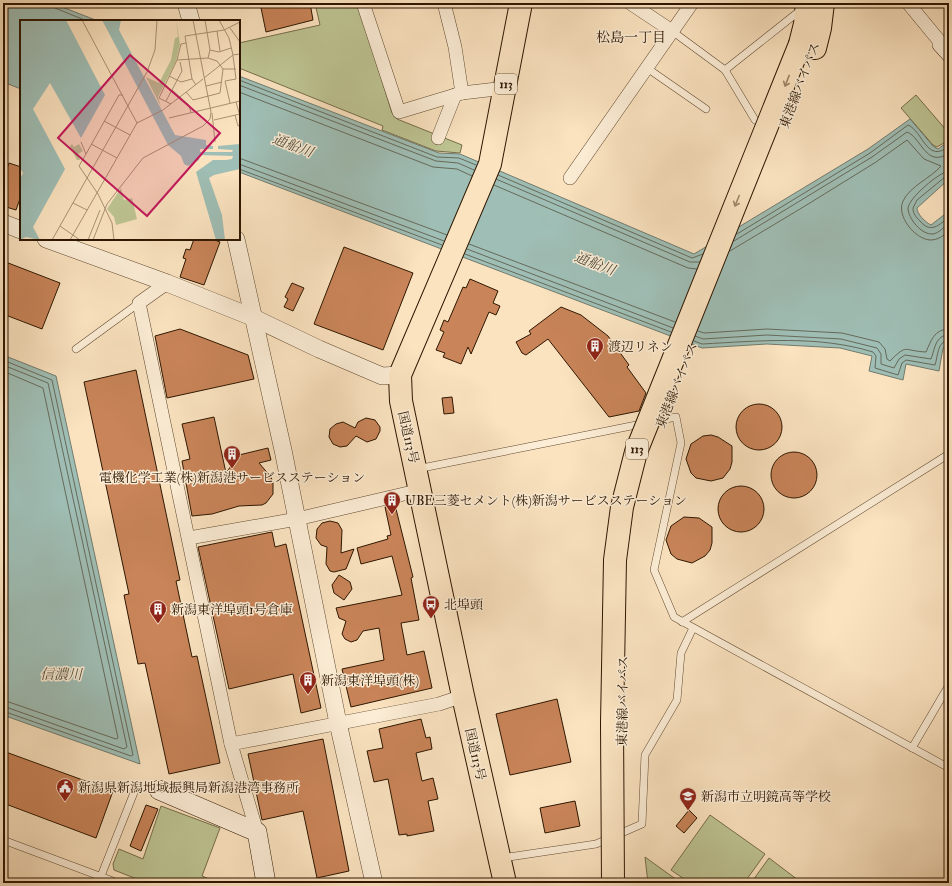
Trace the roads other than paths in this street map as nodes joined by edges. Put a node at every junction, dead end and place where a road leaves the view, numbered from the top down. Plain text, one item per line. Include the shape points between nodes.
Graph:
1 (186, 3) edge
2 (363, 3) edge
3 (444, 3) edge
4 (521, 3) edge
5 (630, 3) edge
6 (692, 3) edge
7 (823, 3) edge
8 (835, 3) edge
9 (908, 3) edge
10 (802, 8) edge
11 (191, 20) edge
12 (672, 31) junction
13 (808, 46) junction
14 (949, 56) edge
15 (647, 68) junction
16 (725, 70) junction
17 (505, 88) junction
18 (459, 94) junction
19 (706, 109) dead end
20 (755, 120) dead end
21 (438, 138) dead end
22 (570, 178) dead end
23 (3, 223) edge
24 (20, 230) edge
25 (49, 240) edge
26 (236, 240) edge
27 (167, 283) junction
28 (139, 303) junction
29 (252, 317) junction
30 (76, 349) dead end
31 (400, 375) junction
32 (949, 454) edge
33 (419, 479) junction
34 (297, 519) junction
35 (189, 538) junction
36 (682, 622) junction
37 (693, 628) junction
38 (949, 685) edge
39 (463, 696) junction
40 (338, 723) junction
41 (231, 744) junction
42 (912, 748) junction
43 (949, 768) edge
44 (135, 790) dead end
45 (159, 790) dead end
46 (257, 832) junction
47 (3, 840) edge
48 (500, 859) junction
49 (100, 876) junction
50 (118, 883) edge
51 (266, 883) edge
52 (374, 883) edge
53 (505, 883) edge
54 (614, 883) edge
55 (624, 883) edge

1 - 11 street
2 - 18 street via 399,112
3 - 18 street via 454,47
4 - 17 highway, 国道113号 / 113
5 - 12 street
6 - 12 street
7 - 13 highway, 東港線バイパス / 113 via 820,28
8 - 13 street
9 - 14 street
10 - 13 highway, 東港線バイパス / 113
10 - 16 lane
12 - 15 street
12 - 16 lane
13 -> 54 highway, 東港線バイパス / 113, bridge via 636,452 622,507 615,560 612,723
13 - 55 highway, 東港線バイパス / 113 via 648,455 634,506 625,558 621,724
15 - 19 lane
15 - 22 street
16 - 20 lane
17 - 18 street
17 - 31 highway, 国道113号 / 113 via 490,164
18 - 21 street
23 - 24 street
25 - 27 street
26 - 29 street
27 - 28 street
27 - 29 street
28 - 30 lane
28 - 35 street
29 - 31 street via 382,376
29 - 34 street
31 - 33 highway, 国道113号 / 113 via 401,401
32 - 36 lane
33 - 34 street
33 - 36 lane via 676,417 681,443 654,570 674,617
33 - 39 highway, 国道113号 / 113
34 - 35 street
34 - 40 street
35 - 41 street
36 - 37 lane
37 - 42 lane
37 - 48 lane via 680,653 677,700 645,754 642,824 596,844
38 - 42 lane
39 - 40 street via 439,704
39 - 48 highway, 国道113号 / 113
40 - 41 street
40 - 52 street
41 - 46 street
42 - 43 lane
44 - 49 lane
45 - 46 main road
46 - 51 main road
47 - 49 lane
48 - 53 highway, 国道113号 / 113
49 - 50 lane

